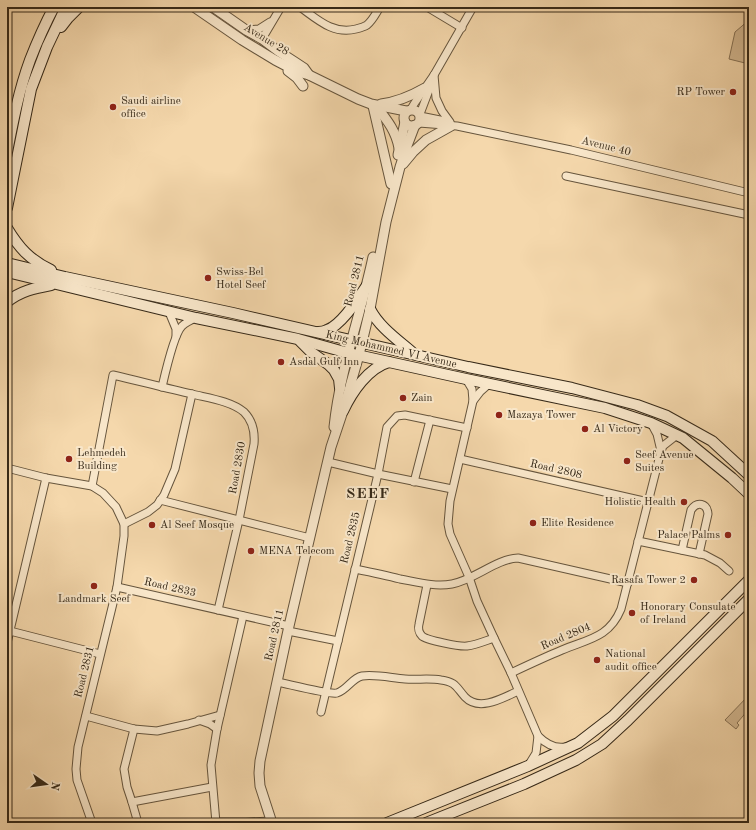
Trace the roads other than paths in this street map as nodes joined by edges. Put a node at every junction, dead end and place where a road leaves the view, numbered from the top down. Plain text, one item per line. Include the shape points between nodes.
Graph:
1 (46, 7) edge
2 (54, 7) edge
3 (66, 7) edge
4 (79, 7) edge
5 (194, 7) edge
6 (213, 7) edge
7 (281, 7) edge
8 (300, 7) edge
9 (380, 7) edge
10 (427, 7) edge
11 (474, 7) edge
12 (273, 20) junction
13 (462, 28) junction
14 (246, 30) junction
15 (40, 34) junction
16 (262, 39) junction
17 (242, 40) junction
18 (47, 46) junction
19 (275, 60) junction
20 (309, 75) junction
21 (434, 75) junction
22 (303, 86) dead end
23 (425, 88) junction
24 (374, 105) junction
25 (412, 117) junction
26 (453, 125) junction
27 (400, 149) junction
28 (7, 152) edge
29 (400, 167) junction
30 (566, 176) dead end
31 (391, 184) junction
32 (749, 193) edge
33 (7, 208) edge
34 (749, 215) edge
35 (7, 228) edge
36 (7, 264) edge
37 (7, 272) edge
38 (62, 281) junction
39 (368, 284) junction
40 (7, 302) edge
41 (370, 308) junction
42 (169, 312) junction
43 (196, 318) junction
44 (318, 332) junction
45 (176, 336) junction
46 (298, 339) junction
47 (351, 340) junction
48 (362, 342) junction
49 (348, 353) junction
50 (414, 354) junction
51 (359, 356) junction
52 (389, 362) junction
53 (466, 379) junction
54 (489, 384) junction
55 (162, 387) junction
56 (340, 388) junction
57 (192, 394) junction
58 (473, 401) junction
59 (343, 411) junction
60 (430, 420) junction
61 (651, 423) junction
62 (467, 428) junction
63 (677, 435) junction
64 (331, 447) junction
65 (661, 451) junction
66 (460, 459) junction
67 (328, 462) junction
68 (7, 468) edge
69 (378, 474) junction
70 (749, 475) edge
71 (46, 478) junction
72 (414, 482) junction
73 (92, 486) junction
74 (452, 489) junction
75 (749, 494) edge
76 (160, 500) junction
77 (648, 502) junction
78 (239, 520) junction
79 (124, 524) junction
80 (310, 538) junction
81 (638, 541) junction
82 (682, 550) junction
83 (699, 554) junction
84 (355, 569) junction
85 (729, 571) dead end
86 (469, 578) junction
87 (749, 580) edge
88 (628, 583) junction
89 (427, 585) junction
90 (117, 588) junction
91 (749, 599) edge
92 (218, 610) junction
93 (242, 616) junction
94 (289, 629) junction
95 (10, 631) junction
96 (494, 638) junction
97 (338, 641) junction
98 (7, 643) edge
99 (100, 654) junction
100 (511, 672) junction
101 (277, 682) junction
102 (518, 691) junction
103 (326, 692) junction
104 (321, 712) dead end
105 (220, 715) junction
106 (86, 716) junction
107 (199, 720) junction
108 (134, 729) junction
109 (217, 729) junction
110 (538, 736) junction
111 (578, 743) junction
112 (528, 766) junction
113 (212, 787) junction
114 (132, 802) junction
115 (272, 820) edge
116 (216, 822) edge
117 (92, 823) edge
118 (138, 823) edge
119 (387, 823) edge
120 (426, 823) edge

1 - 15 main road
2 - 15 main road
3 - 18 main road
4 - 18 main road
5 - 17 street, Avenue 28
6 - 14 street, Avenue 28
7 - 12 street
8 - 9 street via 326,25 342,31 351,31 366,25
10 - 13 street
11 - 13 street
12 - 14 street via 259,29
12 - 16 street
13 - 21 street
14 - 16 street, Avenue 28
15 - 28 main road via 22,85
16 - 17 street
16 - 20 street, Avenue 28 via 304,68
17 - 19 street, Avenue 28
18 - 33 main road via 31,90
19 - 20 street, Avenue 28
19 - 22 street
20 - 24 street, Avenue 28
21 - 23 street
21 - 25 street
21 - 26 street via 436,98
23 - 24 street via 412,96
23 - 25 street via 414,104
24 - 25 street, Avenue 28
24 - 27 street via 391,125
24 - 31 street
25 - 26 street, Avenue 40
25 - 27 street, Road 2811
25 - 29 street, Road 2811 via 409,140
26 - 29 street via 426,140
26 - 32 street, Avenue 40 via 571,150
27 - 31 street, Road 2811
29 - 41 street, Road 2811 via 386,222
30 - 34 street
31 - 39 street, Road 2811
35 - 38 main road via 14,241 26,254
36 - 38 main road, King Mohammed VI Avenue
37 - 38 main road, King Mohammed VI Avenue
38 - 40 main road via 34,288 12,297
38 - 42 main road, King Mohammed VI Avenue
38 - 44 main road, King Mohammed VI Avenue via 233,313
39 - 44 main road via 336,325
39 - 47 street, Road 2811
41 - 48 street, Road 2811
41 - 50 main road via 374,318
42 - 43 main road, King Mohammed VI Avenue
42 - 45 street
43 - 45 street via 183,325
43 - 46 main road, King Mohammed VI Avenue
44 - 47 main road, King Mohammed VI Avenue
45 - 55 street
46 - 49 main road, King Mohammed VI Avenue
46 - 56 main road via 334,370
47 - 48 main road, King Mohammed VI Avenue
47 - 49 street, Road 2811
48 - 50 main road, King Mohammed VI Avenue
48 - 51 street, Road 2811
49 - 51 main road, King Mohammed VI Avenue
49 - 56 street, Road 2811
50 - 70 main road, King Mohammed VI Avenue via 572,388 637,405 667,416 712,441
51 - 52 main road, King Mohammed VI Avenue
51 - 59 street, Road 2811
52 - 53 main road, King Mohammed VI Avenue
52 - 59 main road via 376,368 362,381
53 - 54 main road, King Mohammed VI Avenue
53 - 58 street via 472,389
54 - 58 street
54 - 61 main road, King Mohammed VI Avenue via 605,408
55 - 57 street, Road 2830
55 - 73 street, Road 2830 via 113,375
56 - 64 street, Road 2811
57 - 76 street via 175,469
57 - 78 street, Road 2830 via 231,404 247,416 253,427 254,444
58 - 62 street
59 - 64 street, Road 2811
60 - 62 street, Road 2835
60 - 69 street, Road 2835 via 405,415 397,416 391,422 387,427
60 - 72 street
61 - 63 main road, King Mohammed VI Avenue
61 - 65 street
62 - 66 street
63 - 65 street via 663,446
63 - 75 main road, King Mohammed VI Avenue
64 - 67 street, Road 2811
65 - 77 street, Road 2804
66 - 74 street
66 - 77 street, Road 2808
67 - 69 street
67 - 80 street, Road 2811
68 - 71 street, Road 2831
69 - 72 street
69 - 84 street, Road 2835
71 - 73 street, Road 2831
71 - 95 street
72 - 74 street
73 - 79 street, Road 2831 via 116,507
74 - 86 street via 448,524
76 - 78 street
76 - 79 street via 148,512
77 - 81 street, Road 2804
78 - 80 street
78 - 92 street
79 - 90 street, Road 2831
80 - 94 street, Road 2811
81 - 82 street
81 - 88 street, Road 2804
82 - 83 street
82 - 83 street via 691,510 700,504 707,508 708,514
83 - 85 street via 715,560
84 - 89 street
84 - 97 street, Road 2835
86 - 88 street via 506,560 518,558
86 - 89 street via 453,584
86 - 96 street
87 - 111 main road via 613,716
88 - 100 street, Road 2804 via 619,614 597,637
89 - 96 street via 418,628 422,636 462,646
90 - 92 street, Road 2833
90 - 99 street, Road 2831
91 - 120 main road via 602,744 576,760 530,782
92 - 93 street, Road 2833
93 - 94 street, Road 2833
93 - 105 street
94 - 97 street, Road 2833
94 - 101 street, Road 2811
95 - 98 street
95 - 99 street
96 - 100 street
97 - 103 street, Road 2835
99 - 106 street, Road 2831
100 - 102 street
101 - 103 street
101 - 115 street, Road 2811 via 259,773 260,786
102 - 103 street via 480,704 465,697 452,682 361,676 336,693
102 - 110 street
103 - 104 street, Road 2835
105 - 107 street
105 - 109 street
106 - 108 street
106 - 117 street, Road 2831 via 78,747 76,770
107 - 108 street via 157,731
107 - 109 street
108 - 114 street via 124,769
109 - 113 street via 211,766
110 - 111 street via 553,747 560,748
110 - 112 street via 536,753
111 - 112 main road
112 - 119 main road
113 - 114 street
113 - 116 street
114 - 118 street
115 - 116 street

